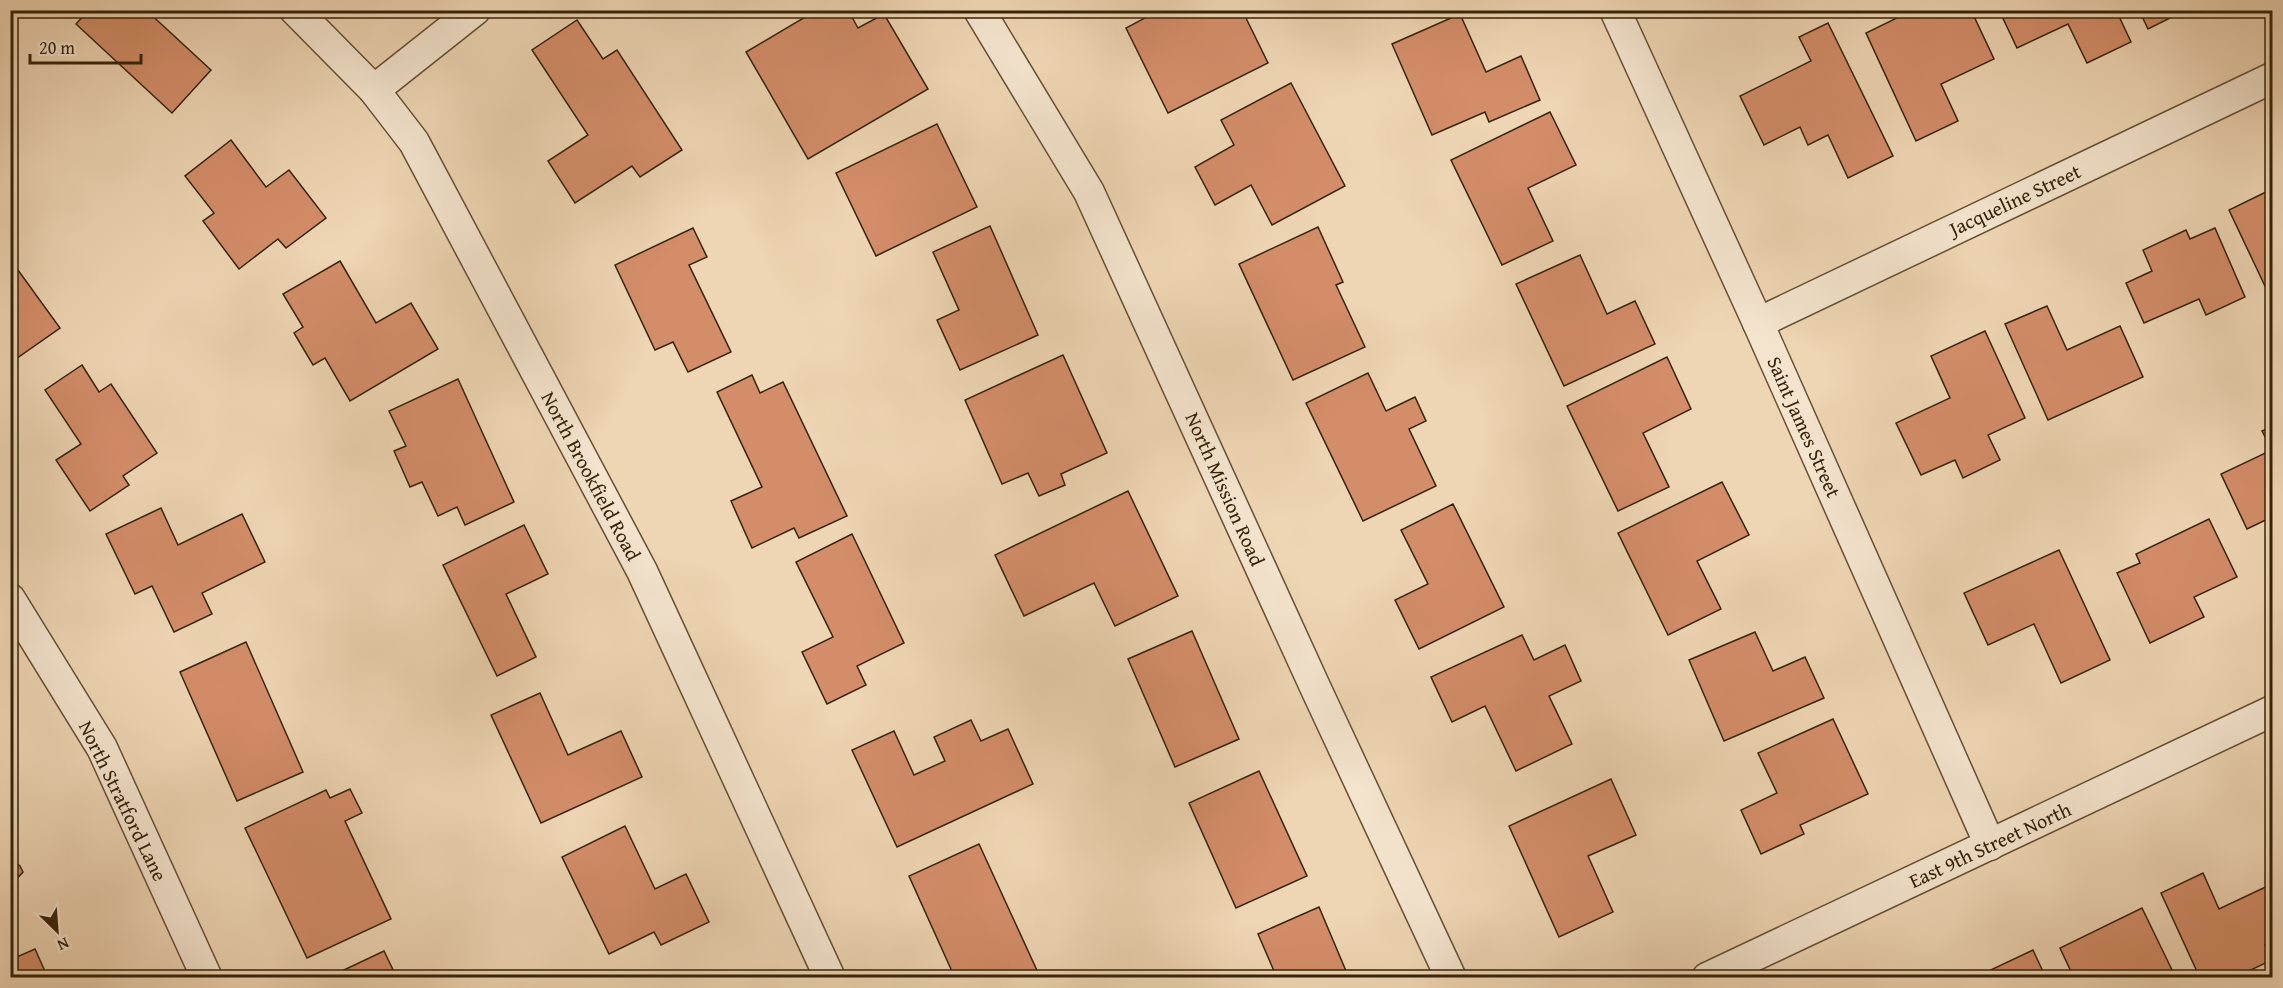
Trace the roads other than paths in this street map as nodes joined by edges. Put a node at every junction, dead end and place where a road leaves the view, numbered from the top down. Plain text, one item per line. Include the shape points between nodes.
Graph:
1 (295, 10) edge
2 (475, 10) edge
3 (979, 10) edge
4 (1615, 10) edge
5 (2272, 78) edge
6 (374, 90) junction
7 (1758, 323) junction
8 (10, 599) edge
9 (2272, 711) edge
10 (1990, 845) junction
11 (207, 978) edge
12 (830, 978) edge
13 (1451, 978) edge
14 (1707, 978) edge

1 - 6 street, North Brookfield Road
2 - 6 street
3 - 13 street, North Mission Road via 1089,192
4 - 7 street, Saint James Street
5 - 7 street, Jacqueline Street
6 - 12 street, North Brookfield Road via 414,142 642,571
7 - 10 street, Saint James Street
8 - 11 street, North Stratford Lane via 102,748
9 - 10 street, East 9th Street North
10 - 14 street, East 9th Street North

